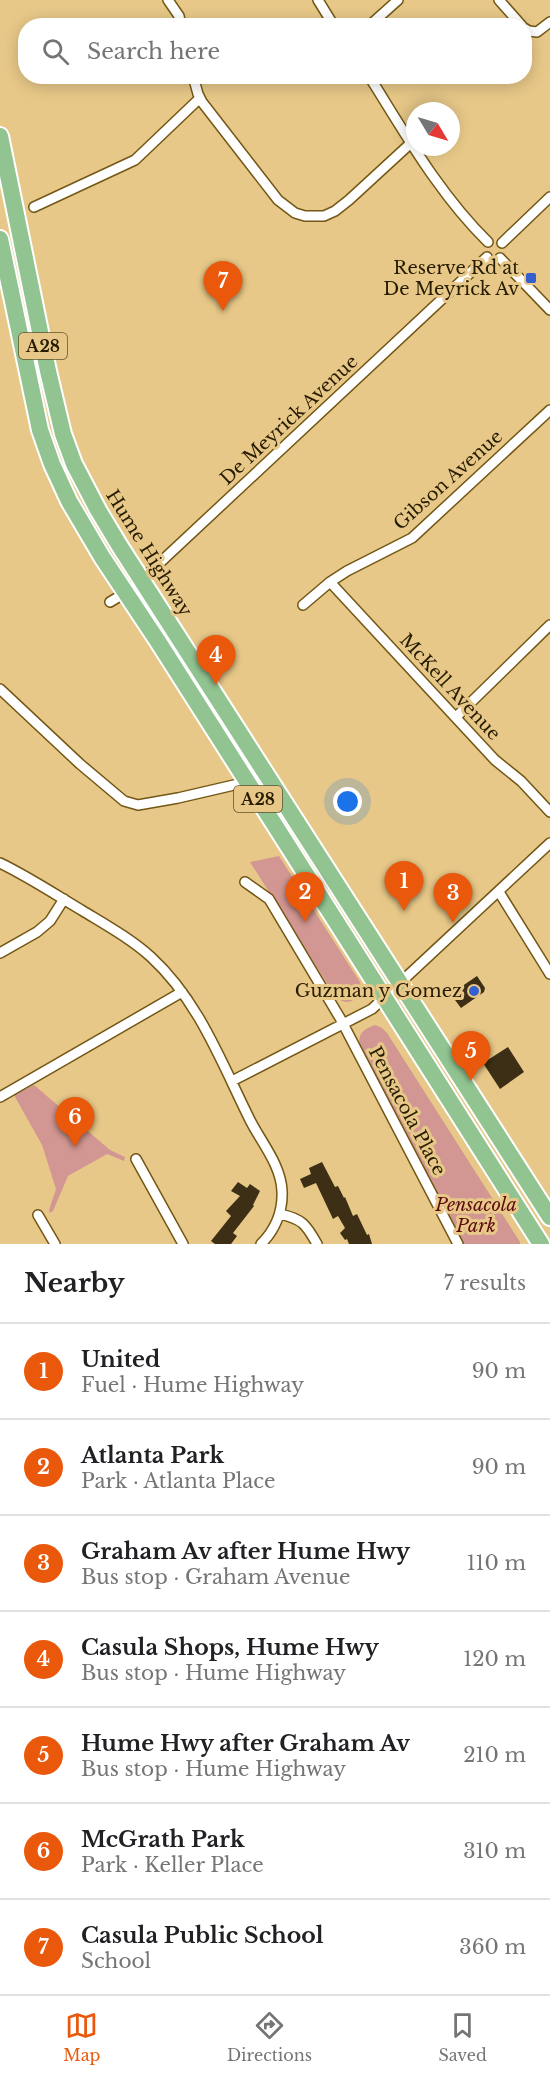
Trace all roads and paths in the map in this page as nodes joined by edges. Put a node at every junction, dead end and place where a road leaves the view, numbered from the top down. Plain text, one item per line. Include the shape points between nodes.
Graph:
1 (168, 0) edge
2 (318, 0) edge
3 (398, 0) edge
4 (499, 0) edge
5 (179, 18) edge
6 (329, 18) edge
7 (378, 18) edge
8 (515, 18) edge
9 (550, 22) edge
10 (532, 31) edge
11 (196, 84) edge
12 (374, 84) edge
13 (200, 98) junction
14 (406, 135) edge
15 (0, 136) edge
16 (406, 148) edge
17 (420, 156) edge
18 (550, 197) edge
19 (34, 207) dead end
20 (0, 239) edge
21 (488, 242) junction
22 (502, 243) junction
23 (487, 257) junction
24 (500, 258) junction
25 (550, 310) edge
26 (550, 410) edge
27 (141, 580) junction
28 (330, 582) junction
29 (125, 593) junction
30 (110, 602) dead end
31 (303, 605) dead end
32 (550, 625) edge
33 (0, 689) edge
34 (457, 716) junction
35 (264, 770) junction
36 (247, 782) junction
37 (550, 812) edge
38 (550, 843) edge
39 (0, 863) edge
40 (245, 882) dead end
41 (499, 892) junction
42 (64, 899) junction
43 (0, 954) edge
44 (550, 974) edge
45 (401, 984) junction
46 (182, 992) junction
47 (385, 999) junction
48 (343, 1024) junction
49 (232, 1081) junction
50 (0, 1097) edge
51 (136, 1159) dead end
52 (280, 1214) junction
53 (38, 1215) dead end
54 (550, 1217) edge
55 (55, 1244) edge
56 (183, 1244) edge
57 (261, 1244) edge
58 (317, 1244) edge
59 (458, 1244) edge
60 (541, 1244) edge

1 - 5 street
2 - 6 street
3 - 7 street
4 - 8 street
9 - 10 street
11 - 13 street
12 - 14 street
13 - 16 street via 278,200 305,216 324,216 335,211
13 - 19 street via 135,160
15 - 27 highway, Hume Highway / A28 via 63,434 98,510
17 - 21 street via 454,205
18 - 22 street
20 - 29 highway, A28 via 40,430 52,464 69,501
21 - 22 street
21 - 23 street via 484,251
22 - 24 street via 504,252
23 - 24 street
23 - 27 street, De Meyrick Avenue
24 - 25 street
26 - 28 street, Gibson Avenue via 412,538
27 - 29 street, De Meyrick Avenue
27 - 35 highway, Hume Highway / A28
28 - 31 street, Gibson Avenue
28 - 34 street, McKell Avenue
29 - 30 street, De Meyrick Avenue
29 - 36 highway, A28
32 - 34 street
33 - 36 street via 80,764 131,804
34 - 37 street, McKell Avenue
35 - 36 street
35 - 45 highway, Hume Highway / A28
36 - 47 highway, A28
38 - 41 street
39 - 42 street
40 - 48 street, Pensacola Place via 269,899
41 - 44 street
41 - 45 street
42 - 43 street via 50,921
42 - 46 street via 141,949
45 - 47 street
45 - 54 highway, Hume Highway / A28
46 - 49 street
46 - 50 street
47 - 48 street
47 - 60 highway, A28
48 - 49 street
48 - 59 street, Pensacola Place
49 - 52 street via 275,1166 282,1189
51 - 56 street
52 - 57 street
52 - 58 street via 297,1218
53 - 55 street

